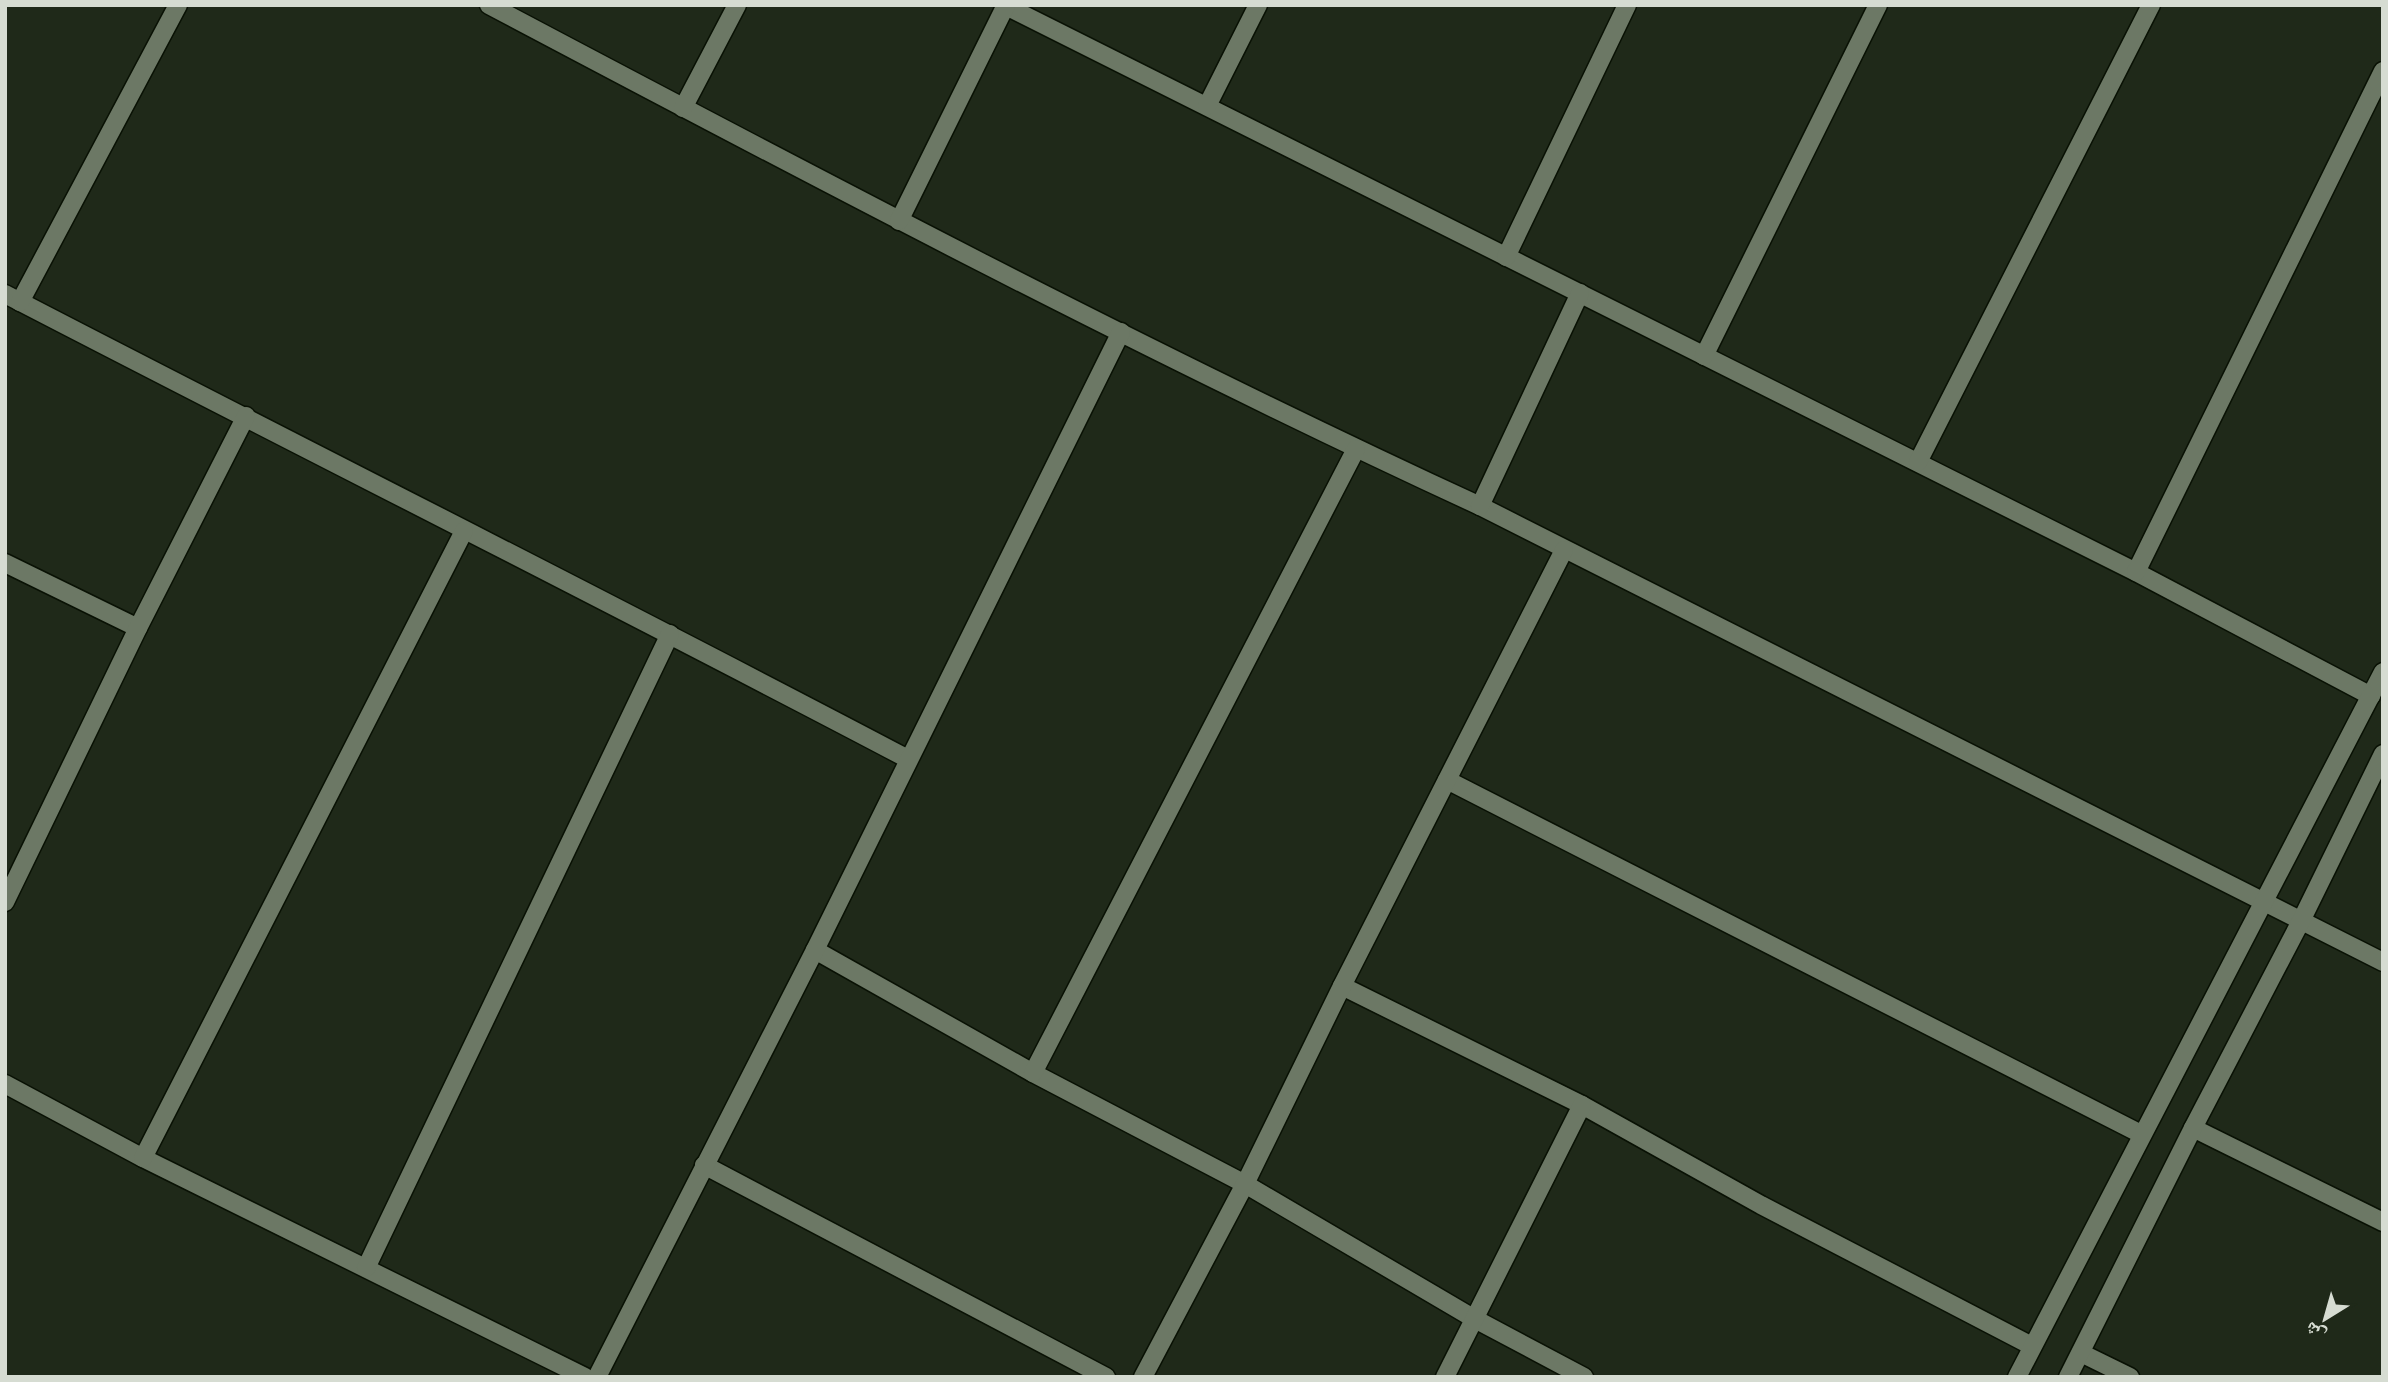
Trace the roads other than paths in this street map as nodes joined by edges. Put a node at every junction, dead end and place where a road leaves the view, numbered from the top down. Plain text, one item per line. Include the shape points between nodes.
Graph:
1 (178, 5) edge
2 (489, 5) edge
3 (737, 5) edge
4 (1006, 5) edge
5 (1258, 5) edge
6 (1627, 5) edge
7 (1878, 5) edge
8 (2151, 5) edge
9 (2383, 71) edge
10 (1207, 106) junction
11 (683, 108) junction
12 (899, 221) junction
13 (1506, 257) junction
14 (1580, 293) junction
15 (13, 298) edge
16 (1121, 332) junction
17 (1704, 356) junction
18 (246, 416) junction
19 (1356, 449) junction
20 (1917, 462) junction
21 (1480, 506) junction
22 (464, 531) junction
23 (1564, 550) junction
24 (5, 563) edge
25 (2136, 572) junction
26 (138, 628) junction
27 (670, 634) junction
28 (2383, 672) edge
29 (2371, 696) junction
30 (2383, 754) edge
31 (908, 758) junction
32 (1447, 780) junction
33 (5, 902) edge
34 (2263, 902) junction
35 (2301, 921) junction
36 (815, 950) junction
37 (2383, 962) edge
38 (1342, 986) junction
39 (1033, 1073) junction
40 (5, 1084) edge
41 (1582, 1105) junction
42 (2193, 1128) junction
43 (2141, 1134) junction
44 (143, 1158) junction
45 (704, 1165) junction
46 (1245, 1184) junction
47 (2383, 1222) edge
48 (366, 1268) junction
49 (1473, 1318) junction
50 (2032, 1346) junction
51 (2081, 1353) junction
52 (585, 1377) edge
53 (597, 1377) edge
54 (1106, 1377) edge
55 (1143, 1377) edge
56 (1445, 1377) edge
57 (1584, 1377) edge
58 (2017, 1377) edge
59 (2068, 1377) edge
60 (2130, 1377) edge

1 - 15 street
2 - 11 street
3 - 11 street
4 - 10 street
4 - 12 street
5 - 10 street
6 - 13 street
7 - 17 street
8 - 20 street
9 - 25 street
10 - 13 street
11 - 12 street
12 - 16 street
13 - 14 street
14 - 17 street
14 - 21 street
15 - 18 street
16 - 19 street
16 - 31 street
17 - 20 street
18 - 22 street
18 - 26 street
19 - 21 street
19 - 39 street
20 - 25 street
21 - 23 street
22 - 27 street
22 - 44 street
23 - 32 street
23 - 34 street
24 - 26 street
25 - 29 street
26 - 33 street
27 - 31 street
27 - 48 street
28 - 29 street
29 - 34 street
30 - 35 street
31 - 36 street
32 - 38 street
32 - 43 street
34 - 35 street
34 - 43 street
35 - 37 street
35 - 42 street
36 - 39 street
36 - 45 street
38 - 41 street
38 - 46 street
39 - 46 street
40 - 44 street
41 - 49 street
41 - 50 street via 1761,1205
42 - 47 street
42 - 51 street
43 - 50 street
44 - 48 street
45 - 53 street
45 - 54 street
46 - 49 street
46 - 55 street
48 - 52 street
49 - 56 street
49 - 57 street
50 - 58 street
51 - 59 street
51 - 60 street

